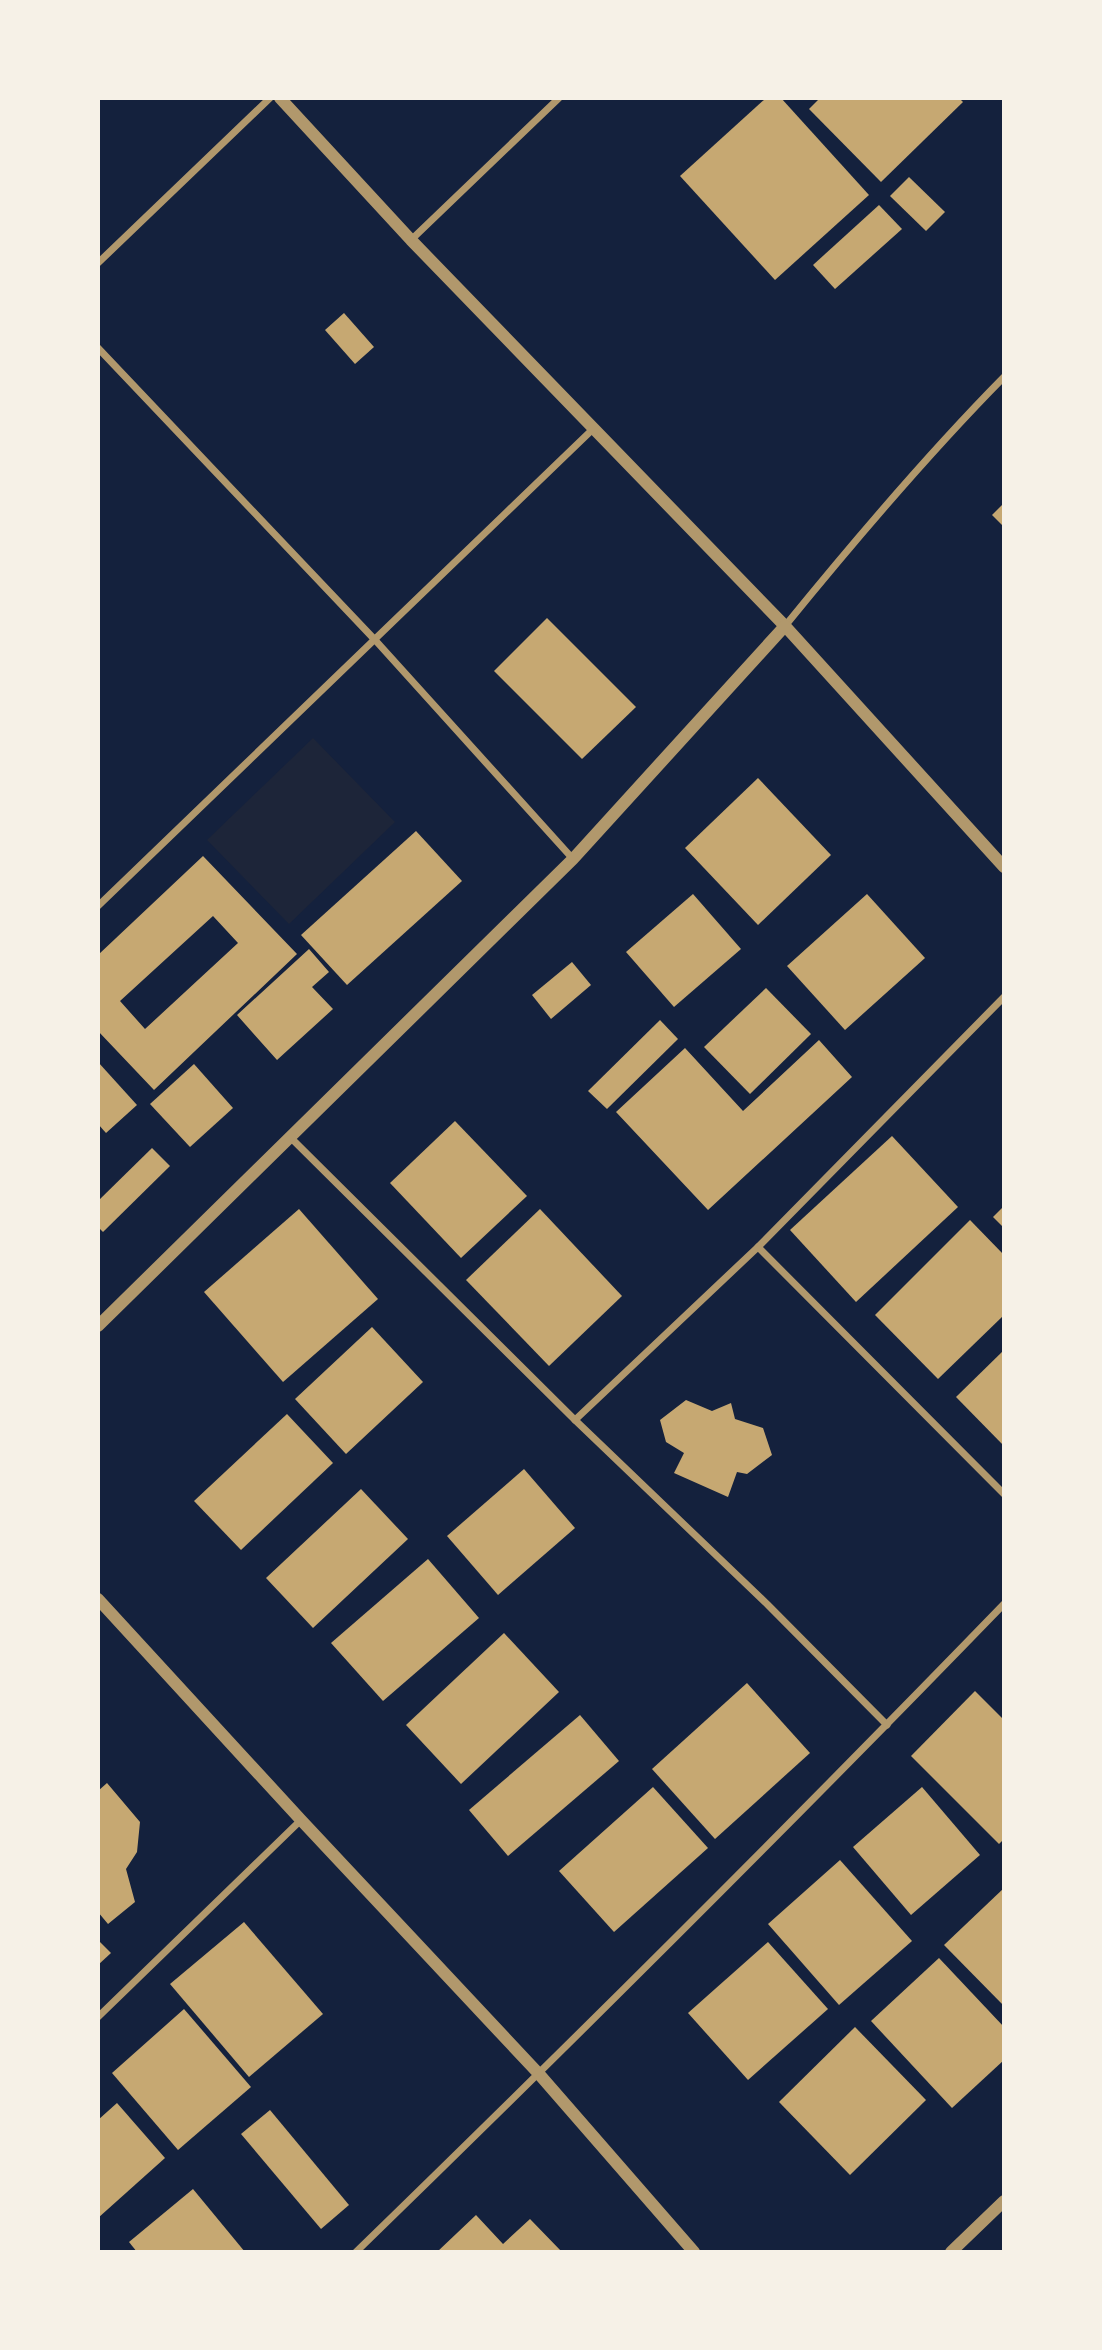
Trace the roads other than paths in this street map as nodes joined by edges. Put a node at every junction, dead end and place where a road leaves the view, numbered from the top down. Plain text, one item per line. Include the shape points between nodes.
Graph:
1 (270, 98) edge
2 (280, 98) edge
3 (559, 98) edge
4 (411, 240) junction
5 (98, 263) edge
6 (98, 348) edge
7 (1004, 377) edge
8 (593, 429) junction
9 (785, 626) junction
10 (376, 641) junction
11 (573, 859) junction
12 (1004, 867) edge
13 (98, 906) edge
14 (1004, 998) edge
15 (290, 1138) junction
16 (758, 1247) junction
17 (98, 1326) edge
18 (575, 1420) junction
19 (1004, 1494) edge
20 (98, 1599) edge
21 (1004, 1604) edge
22 (887, 1725) junction
23 (301, 1820) junction
24 (98, 2017) edge
25 (539, 2074) junction
26 (1004, 2201) edge
27 (356, 2252) edge
28 (694, 2252) edge
29 (951, 2252) edge

1 - 5 street
2 - 4 street
3 - 4 street
4 - 8 street
6 - 10 street
7 - 9 street via 864,529
8 - 9 street
8 - 10 street
9 - 11 street
9 - 12 street
10 - 11 street
10 - 13 street
11 - 15 street
14 - 16 street
15 - 17 street
15 - 18 street
16 - 18 street
16 - 19 street
18 - 22 street
20 - 23 street
21 - 22 street
22 - 25 street
23 - 24 street
23 - 25 street
25 - 27 street
25 - 28 street
26 - 29 street

